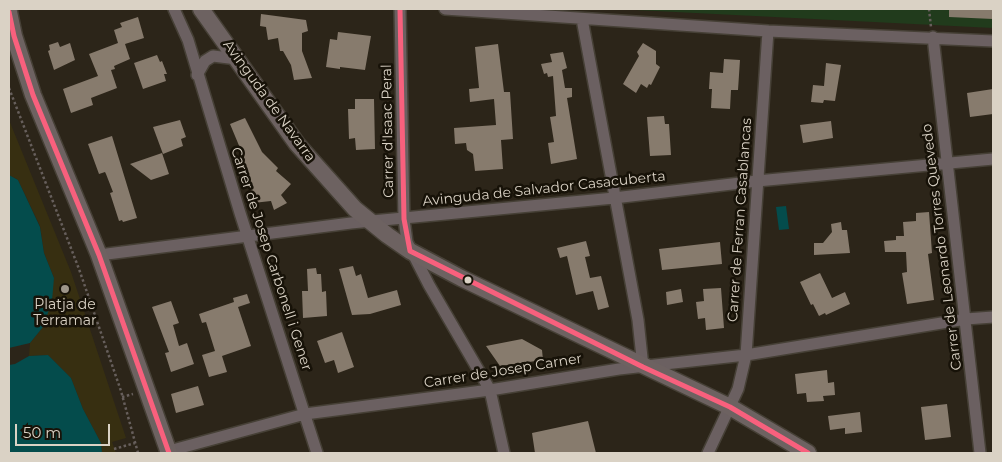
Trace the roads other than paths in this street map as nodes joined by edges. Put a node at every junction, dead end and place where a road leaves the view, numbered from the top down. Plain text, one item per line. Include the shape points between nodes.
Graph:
1 (174, 9) edge
2 (201, 9) edge
3 (400, 9) edge
4 (445, 9) edge
5 (9, 12) edge
6 (582, 19) junction
7 (768, 31) junction
8 (933, 37) junction
9 (993, 41) edge
10 (237, 59) junction
11 (198, 75) junction
12 (993, 160) edge
13 (948, 164) junction
14 (757, 181) junction
15 (614, 198) junction
16 (404, 219) junction
17 (370, 222) junction
18 (248, 237) junction
19 (410, 251) junction
20 (99, 255) junction
21 (993, 317) edge
22 (966, 319) junction
23 (746, 355) junction
24 (642, 367) junction
25 (490, 390) junction
26 (730, 407) junction
27 (306, 414) junction
28 (169, 452) edge
29 (317, 453) edge
30 (504, 453) edge
31 (708, 453) edge
32 (808, 453) edge
33 (980, 453) edge

1 - 11 street, Carrer de Josep Carbonell i Gener via 188,40
2 - 10 street, Avinguda de Navarra
3 - 16 street, Carrer d'Isaac Peral
4 - 6 street
5 - 20 street via 33,95
6 - 7 street
6 - 15 street
7 - 8 street
7 - 14 street, Carrer de Ferran Casablancas
8 - 9 street
8 - 13 street, Carrer de Leonardo Torres Quevedo
10 - 11 street via 213,56 205,61
10 - 17 street, Avinguda de Navarra via 297,144 342,196
11 - 18 street, Carrer de Josep Carbonell i Gener
12 - 13 street, Avinguda de Salvador Casacuberta
13 - 14 street, Avinguda de Salvador Casacuberta
13 - 22 street, Carrer de Leonardo Torres Quevedo
14 - 15 street, Avinguda de Salvador Casacuberta
14 - 23 street, Carrer de Ferran Casablancas
15 - 16 street, Avinguda de Salvador Casacuberta
15 - 24 street via 638,320
16 - 17 street, Avinguda de Salvador Casacuberta
16 - 19 street, Carrer d'Isaac Peral
17 - 18 street, Avinguda de Salvador Casacuberta
17 - 19 street, Avinguda de Navarra
18 - 20 street, Avinguda de Salvador Casacuberta
18 - 27 street, Carrer de Josep Carbonell i Gener
19 - 24 street, Avinguda de Navarra
19 - 25 street, Carrer d'Isaac Peral
20 - 28 street
21 - 22 street, Carrer de Josep Carner
22 - 23 street, Carrer de Josep Carner
22 - 33 street, Carrer de Leonardo Torres Quevedo
23 - 24 street, Carrer de Josep Carner
23 - 26 street, Carrer de Ferran Casablancas
24 - 25 street, Carrer de Josep Carner
24 - 26 street, Avinguda de Navarra
25 - 27 street, Carrer de Josep Carner
25 - 30 street, Carrer d'Isaac Peral
26 - 31 street, Carrer de Ferran Casablancas
26 - 32 street, Avinguda de Navarra
27 - 28 street, Carrer de Josep Carner
27 - 29 street, Carrer de Josep Carbonell i Gener

